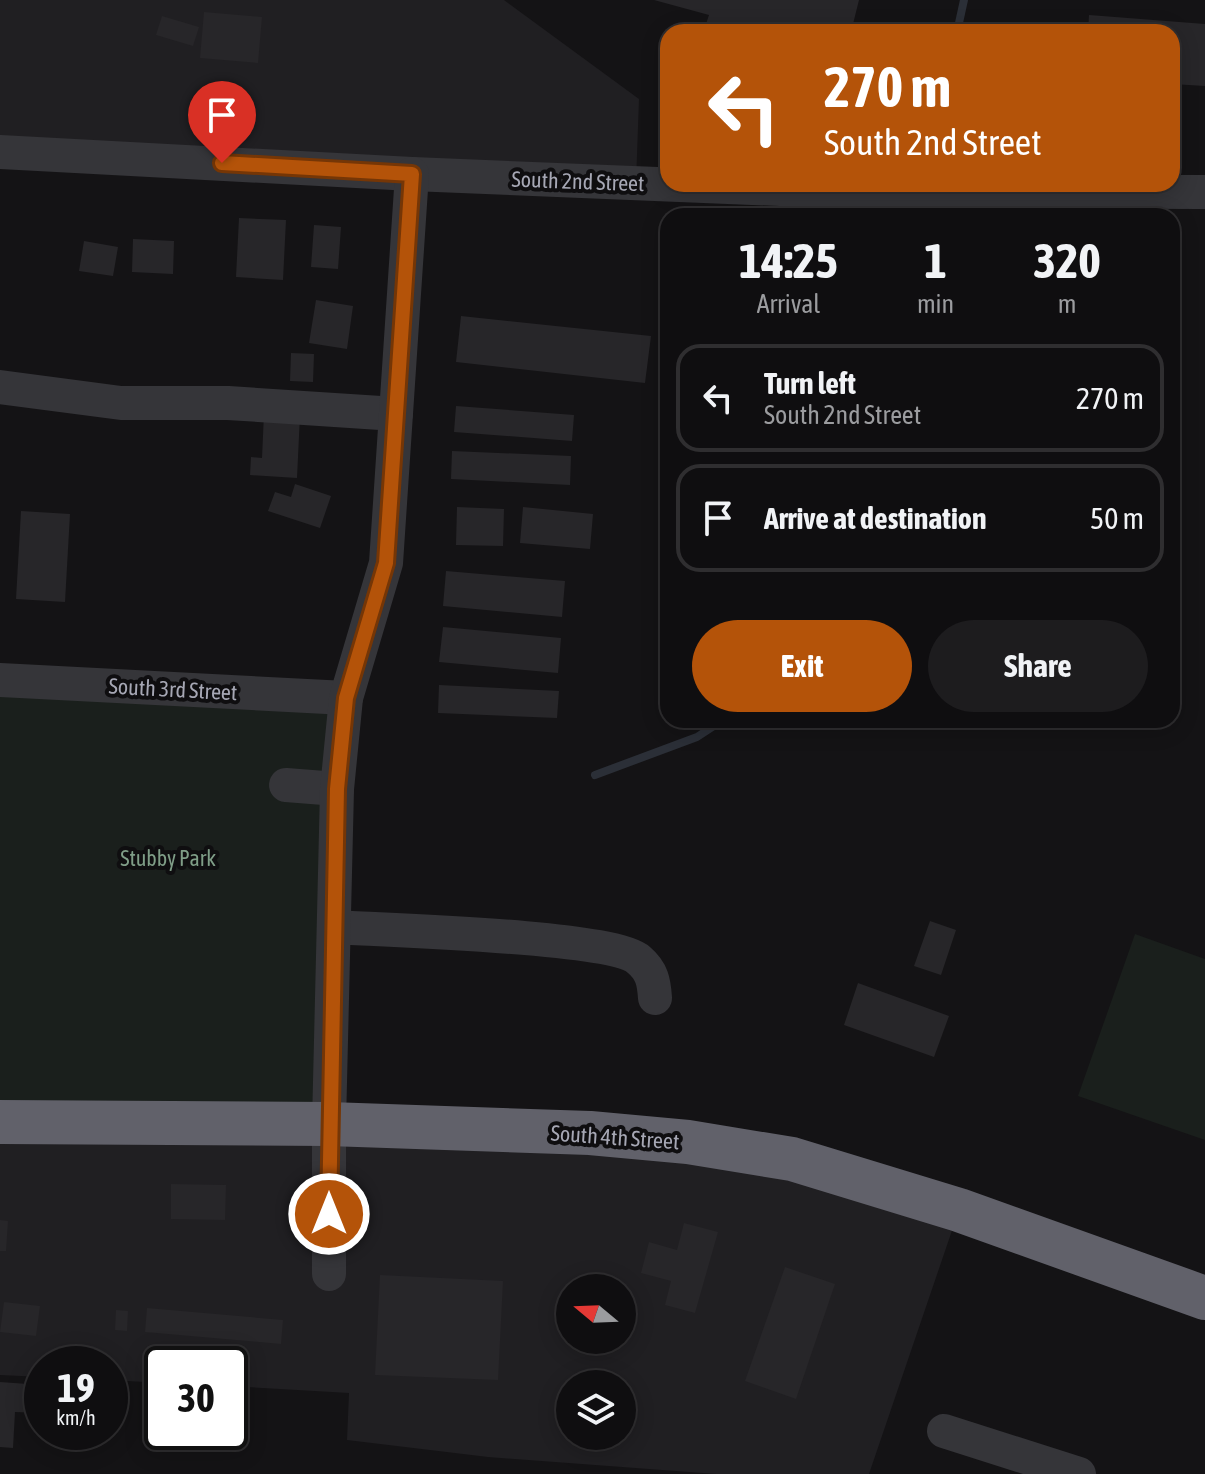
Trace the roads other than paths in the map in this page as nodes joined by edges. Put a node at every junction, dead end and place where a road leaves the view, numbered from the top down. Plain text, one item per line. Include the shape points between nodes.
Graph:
1 (0, 152) edge
2 (412, 174) junction
3 (660, 184) edge
4 (1180, 192) edge
5 (1205, 192) edge
6 (0, 387) edge
7 (396, 414) junction
8 (0, 680) edge
9 (346, 698) junction
10 (286, 785) dead end
11 (337, 789) junction
12 (334, 927) junction
13 (655, 998) dead end
14 (0, 1122) edge
15 (329, 1124) junction
16 (329, 1274) dead end
17 (1205, 1298) edge
18 (944, 1431) dead end
19 (1079, 1474) edge

1 - 2 street, South 2nd Street
2 - 3 street, South 2nd Street
2 - 7 street
4 - 5 street, South 2nd Street
6 - 7 street via 121,403 228,403
7 - 9 street via 386,563
8 - 9 street, South 3rd Street
9 - 11 street
10 - 11 street
11 - 12 street
12 - 13 street via 613,949 638,958 653,975
12 - 15 street
14 - 15 highway, South 4th Street
15 - 16 street
15 - 17 highway, South 4th Street via 590,1133 792,1159 959,1210
18 - 19 street

